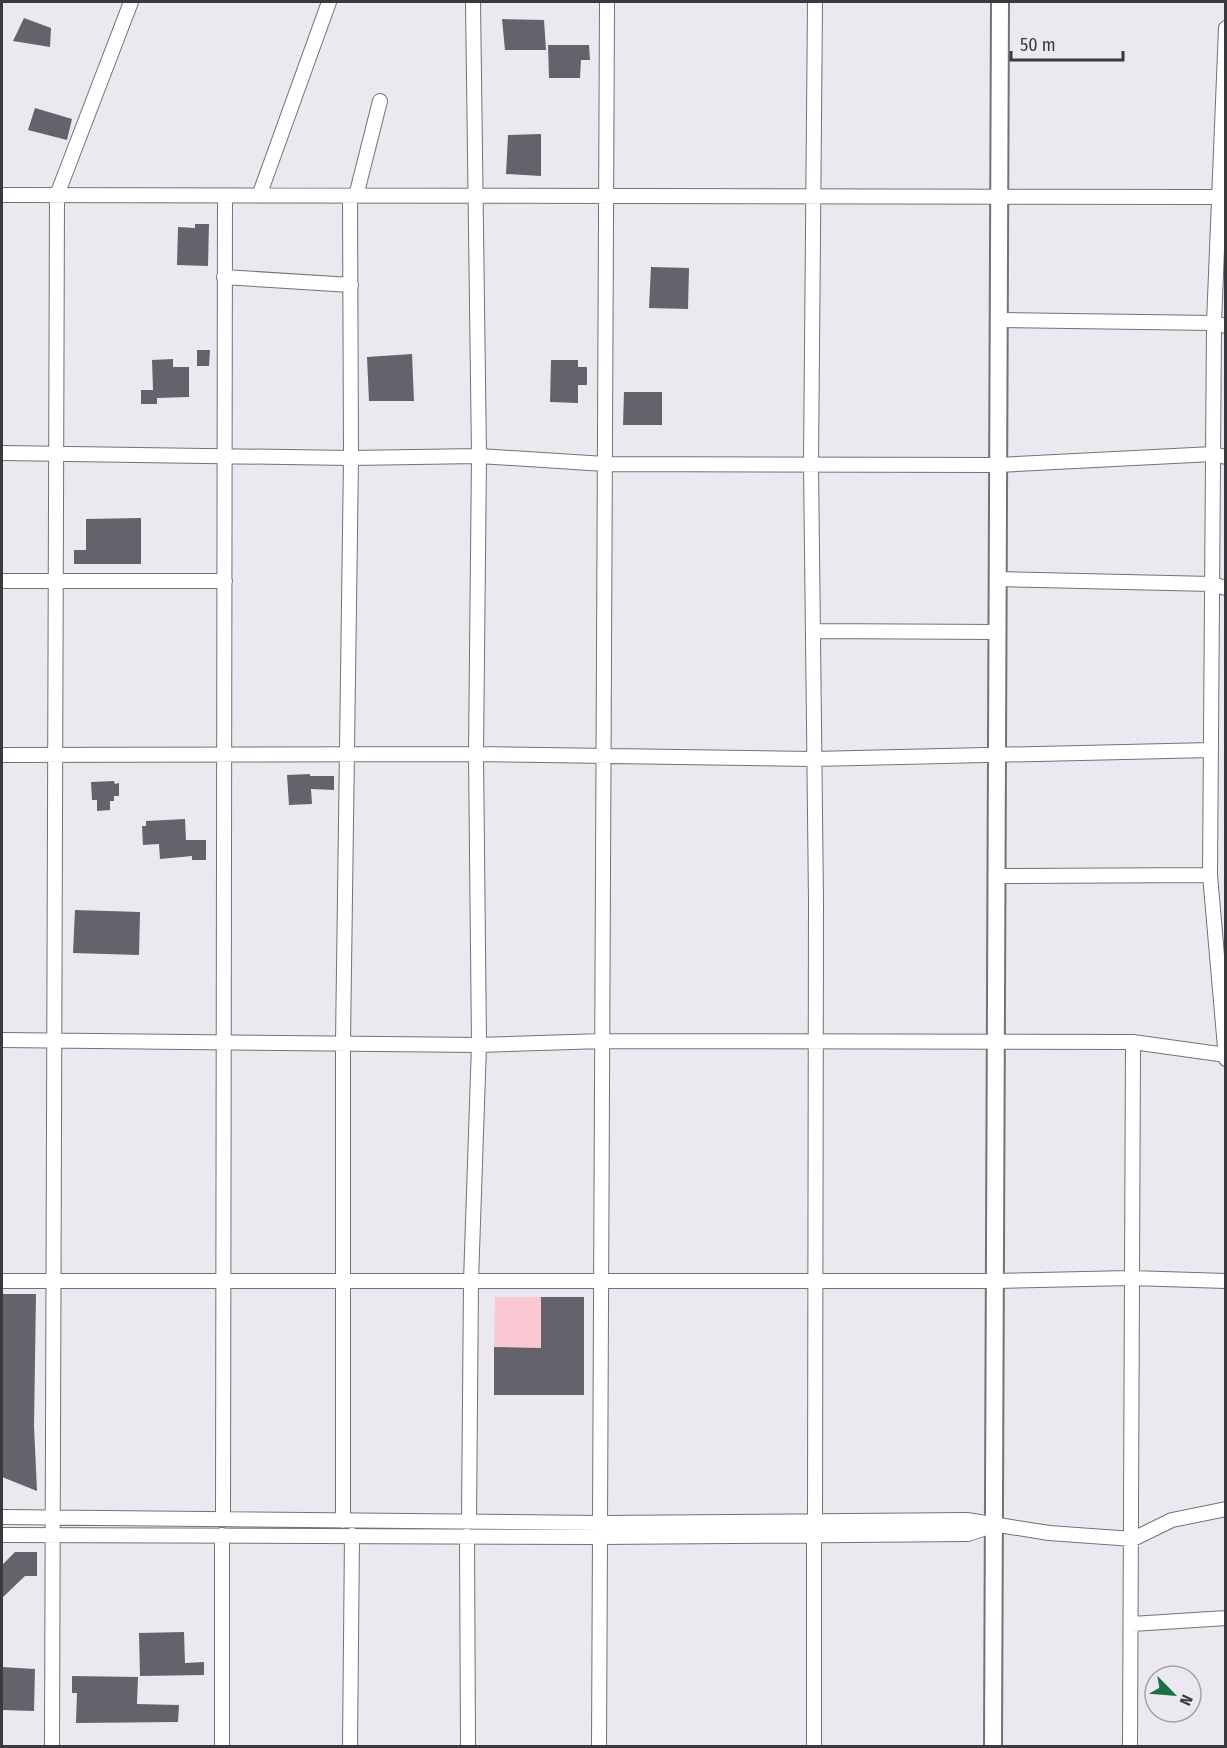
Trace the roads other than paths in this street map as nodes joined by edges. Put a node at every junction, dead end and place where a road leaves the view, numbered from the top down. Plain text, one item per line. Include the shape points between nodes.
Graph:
1 (131, 2) edge
2 (330, 2) edge
3 (473, 2) edge
4 (607, 2) edge
5 (814, 2) edge
6 (1000, 2) edge
7 (1226, 28) edge
8 (380, 101) dead end
9 (2, 195) edge
10 (57, 195) junction
11 (225, 196) junction
12 (260, 196) junction
13 (353, 196) junction
14 (475, 196) junction
15 (606, 197) junction
16 (1219, 197) junction
17 (812, 198) junction
18 (999, 198) junction
19 (1222, 217) edge
20 (224, 277) junction
21 (351, 285) junction
22 (998, 320) junction
23 (1220, 325) edge
24 (2, 453) edge
25 (56, 453) junction
26 (1219, 455) edge
27 (479, 456) junction
28 (225, 457) junction
29 (351, 458) junction
30 (811, 463) junction
31 (605, 464) junction
32 (998, 465) junction
33 (998, 579) junction
34 (2, 581) edge
35 (55, 581) junction
36 (225, 581) junction
37 (1219, 586) edge
38 (813, 631) junction
39 (998, 632) junction
40 (1211, 750) junction
41 (997, 753) junction
42 (476, 754) junction
43 (2, 755) edge
44 (55, 756) junction
45 (226, 756) junction
46 (346, 756) junction
47 (604, 758) junction
48 (813, 759) junction
49 (1210, 875) junction
50 (996, 876) junction
51 (2, 1040) edge
52 (54, 1040) junction
53 (225, 1040) junction
54 (603, 1041) junction
55 (343, 1042) junction
56 (1133, 1042) junction
57 (816, 1043) junction
58 (996, 1043) junction
59 (479, 1045) junction
60 (1225, 1057) edge
61 (1131, 1278) junction
62 (2, 1281) edge
63 (471, 1281) junction
64 (602, 1281) junction
65 (813, 1281) junction
66 (995, 1281) junction
67 (1226, 1281) edge
68 (53, 1282) junction
69 (224, 1282) junction
70 (344, 1282) junction
71 (1226, 1509) edge
72 (2, 1517) edge
73 (52, 1517) junction
74 (223, 1520) junction
75 (469, 1520) junction
76 (343, 1521) junction
77 (815, 1521) junction
78 (994, 1525) junction
79 (600, 1530) junction
80 (52, 1534) junction
81 (2, 1535) edge
82 (222, 1535) junction
83 (351, 1535) junction
84 (467, 1536) junction
85 (814, 1536) junction
86 (1133, 1539) junction
87 (1226, 1618) edge
88 (1132, 1624) junction
89 (52, 1746) edge
90 (222, 1746) edge
91 (350, 1746) edge
92 (468, 1746) edge
93 (599, 1746) edge
94 (814, 1746) edge
95 (993, 1746) edge
96 (1130, 1746) edge

1 - 10 street
2 - 12 street
3 - 14 street
4 - 15 street
5 - 17 street
6 - 18 street
7 - 16 street
8 - 13 street
9 - 10 street
10 - 11 street
10 - 25 street
11 - 12 street
11 - 20 street
12 - 13 street
13 - 14 street
13 - 21 street
14 - 15 street
14 - 27 street
15 - 17 street
15 - 31 street
16 - 18 street
16 - 19 street
17 - 18 street
17 - 30 street
18 - 22 street
19 - 23 street
20 - 21 street
20 - 28 street
21 - 29 street
22 - 23 street
22 - 32 street
23 - 26 street
24 - 25 street
25 - 28 street
25 - 35 street
26 - 32 street
26 - 37 street
27 - 29 street
27 - 31 street
27 - 42 street
28 - 29 street
28 - 36 street
29 - 46 street
30 - 31 street
30 - 32 street
30 - 38 street
31 - 47 street
32 - 33 street
33 - 37 street
33 - 39 street
34 - 35 street
35 - 36 street
35 - 44 street
36 - 45 street
37 - 40 street
38 - 39 street
38 - 48 street
39 - 41 street
40 - 41 street
40 - 49 street
41 - 48 street
41 - 50 street
42 - 46 street
42 - 47 street
42 - 59 street
43 - 44 street
44 - 45 street
44 - 52 street
45 - 46 street
45 - 53 street
46 - 55 street
47 - 48 street
47 - 54 street
48 - 57 street
49 - 50 street
49 - 60 street
50 - 58 street
51 - 52 street
52 - 53 street
52 - 68 street
53 - 55 street
53 - 69 street
54 - 57 street
54 - 59 street
54 - 64 street
55 - 59 street
55 - 70 street
56 - 58 street
56 - 60 street
56 - 61 street
57 - 58 street
57 - 65 street
58 - 66 street
59 - 63 street
61 - 66 street
61 - 67 street
61 - 86 street
62 - 68 street
63 - 64 street
63 - 70 street
63 - 75 street
64 - 65 street
64 - 79 street
65 - 66 street
65 - 77 street
66 - 78 street
68 - 69 street
68 - 73 street
69 - 70 street
69 - 74 street
70 - 76 street
71 - 86 street via 1172,1520
72 - 73 street
73 - 74 street
73 - 80 street
74 - 76 street
75 - 76 street
75 - 79 street
77 - 78 street via 967,1520
77 - 79 street
78 - 85 street via 968,1534
78 - 86 street
78 - 95 street
79 - 84 street
79 - 85 street
79 - 93 street
80 - 81 street
80 - 82 street
80 - 89 street
82 - 83 street
82 - 90 street
83 - 84 street
83 - 91 street
84 - 92 street
85 - 94 street
86 - 88 street
87 - 88 street
88 - 96 street

